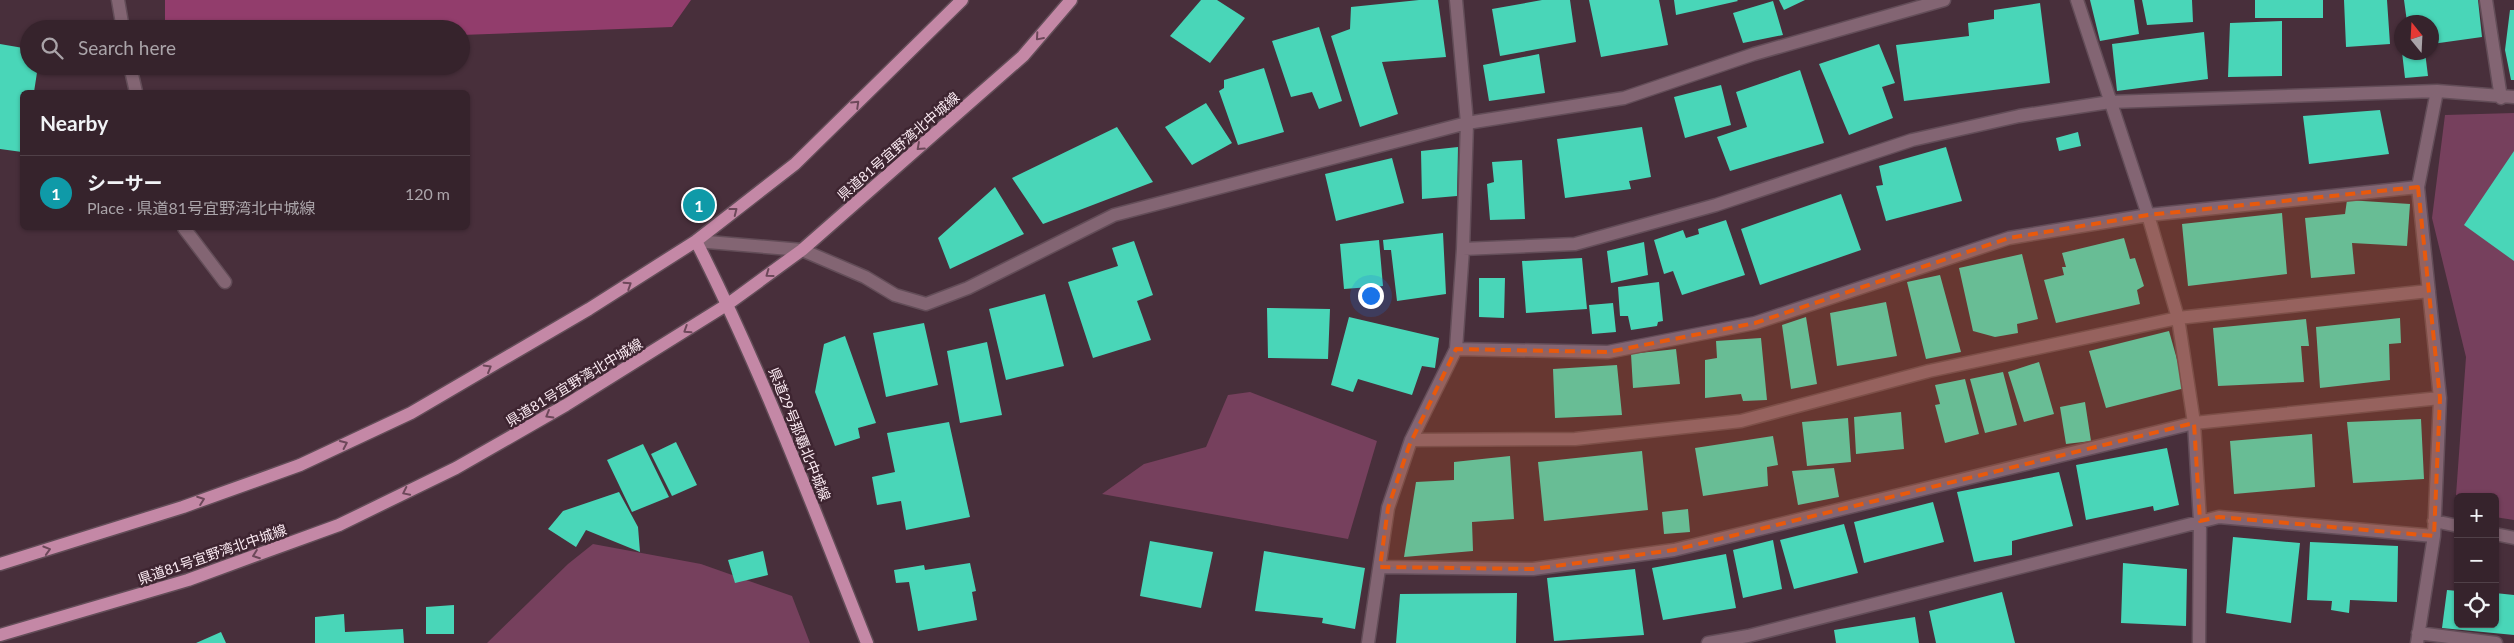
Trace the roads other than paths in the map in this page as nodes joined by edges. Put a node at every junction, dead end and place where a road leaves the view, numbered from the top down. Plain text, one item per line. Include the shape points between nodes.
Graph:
1 (118, 0) edge
2 (962, 0) edge
3 (1071, 0) edge
4 (1456, 0) edge
5 (1944, 0) edge
6 (2077, 0) edge
7 (2486, 0) edge
8 (121, 20) edge
9 (132, 75) edge
10 (136, 90) edge
11 (2437, 91) junction
12 (2508, 98) edge
13 (2110, 102) junction
14 (1467, 123) junction
15 (2418, 187) junction
16 (2148, 215) junction
17 (186, 230) edge
18 (696, 240) junction
19 (1463, 249) junction
20 (802, 250) junction
21 (225, 282) dead end
22 (2429, 291) junction
23 (728, 304) junction
24 (2178, 318) junction
25 (1456, 349) junction
26 (2440, 398) junction
27 (2194, 423) junction
28 (1411, 440) junction
29 (2200, 521) junction
30 (2434, 521) junction
31 (2454, 525) edge
32 (2499, 535) edge
33 (2434, 536) junction
34 (2514, 538) edge
35 (0, 564) edge
36 (1380, 567) junction
37 (0, 635) edge
38 (2417, 638) edge
39 (867, 643) edge
40 (1368, 643) edge
41 (1708, 643) edge
42 (2199, 643) edge
43 (2496, 643) edge

1 - 8 street
18 -> 2 main road via 795,164
3 -> 20 main road, 県道81号宜野湾北中城線 via 1023,56
4 - 14 street
5 - 14 street via 1754,54 1624,98
6 - 13 street
7 - 12 street
9 - 10 street
11 - 12 street
11 - 13 street
11 - 15 street
13 - 16 street
13 - 19 street via 2019,116 1912,140 1716,205 1575,244
14 - 19 street
14 - 20 street via 1114,215 968,288 926,304 895,295 864,277
15 - 16 street
15 - 22 street
16 - 24 street
16 - 25 street via 2008,238 1755,323 1608,352
17 - 21 street
18 - 20 street
18 - 23 main road, 県道29号那覇北中城線
35 -> 18 main road via 183,507 317,457 411,413 589,309
19 - 25 street
20 -> 23 main road, 県道81号宜野湾北中城線
22 - 24 street
22 - 26 street
23 -> 37 main road, 県道81号宜野湾北中城線 via 654,352 456,468 339,525 188,580
23 - 39 main road, 県道29号那覇北中城線 via 776,412
24 - 27 street
24 - 28 street via 1929,371 1741,420 1575,439
25 - 28 street
26 - 27 street
26 - 30 street
27 - 29 street
27 - 36 street via 1674,550 1533,569
28 - 36 street via 1388,508
29 - 33 street via 2219,517
29 - 41 street via 1748,636
29 - 42 street
30 - 31 street
30 - 33 street
32 - 34 street
33 - 38 street
36 - 40 street
38 - 43 street

